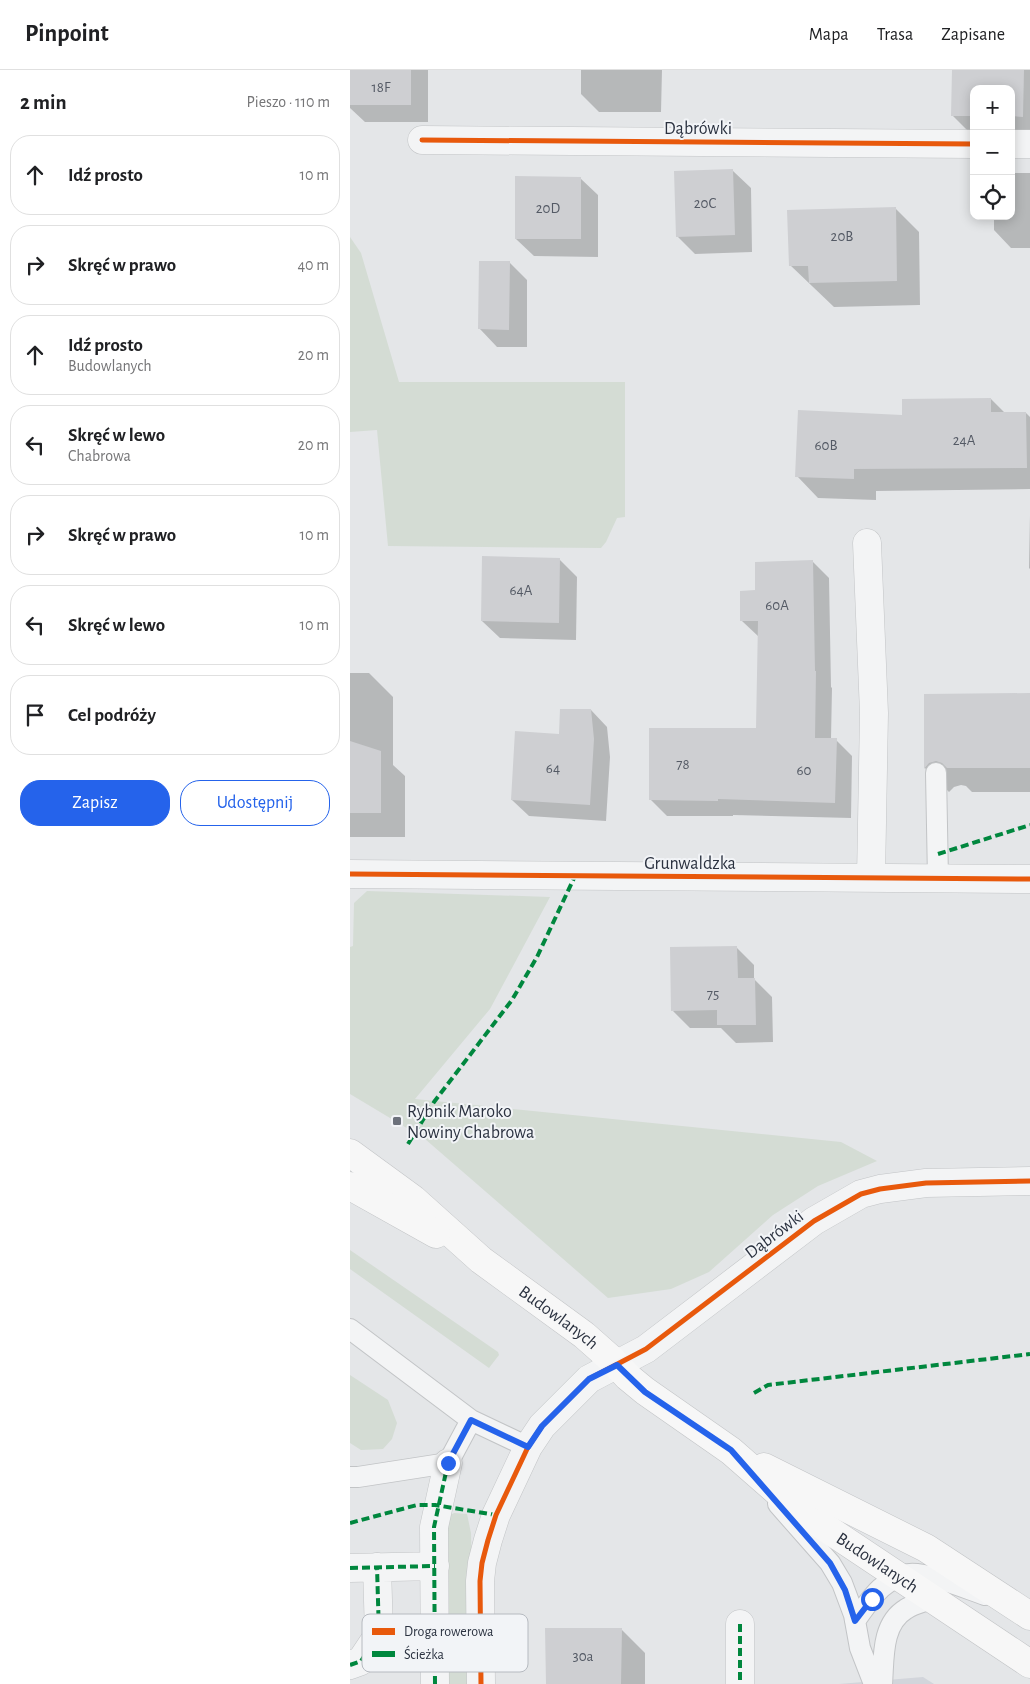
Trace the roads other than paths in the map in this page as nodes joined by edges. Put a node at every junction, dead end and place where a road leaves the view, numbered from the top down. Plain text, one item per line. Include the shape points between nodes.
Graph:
1 (422, 140) dead end
2 (970, 144) edge
3 (1015, 144) edge
4 (1030, 144) edge
5 (867, 542) dead end
6 (936, 773) dead end
7 (350, 874) edge
8 (871, 878) junction
9 (938, 878) junction
10 (1030, 879) edge
11 (350, 1153) edge
12 (1030, 1181) edge
13 (350, 1186) edge
14 (481, 1260) junction
15 (350, 1329) edge
16 (617, 1365) junction
17 (471, 1420) junction
18 (528, 1447) junction
19 (731, 1450) junction
20 (448, 1463) junction
21 (350, 1477) edge
22 (435, 1566) junction
23 (377, 1567) junction
24 (350, 1568) edge
25 (898, 1577) junction
26 (931, 1599) junction
27 (1020, 1610) edge
28 (378, 1614) edge
29 (435, 1614) edge
30 (480, 1614) edge
31 (855, 1621) junction
32 (740, 1624) dead end
33 (362, 1660) edge
34 (1030, 1664) edge
35 (350, 1665) edge
36 (740, 1684) edge
37 (874, 1684) edge
38 (882, 1684) edge

1 - 2 street, Dąbrówki
3 - 4 street
5 - 8 street via 874,713
6 - 9 lane
7 - 8 street, Grunwaldzka
8 - 9 street, Grunwaldzka
9 - 10 street, Grunwaldzka
11 - 14 main road, Budowlanych via 414,1199
12 - 16 street, Dąbrówki via 926,1183 880,1188 861,1194 814,1221 646,1349
13 - 14 main road, Budowlanych
14 - 16 main road, Budowlanych via 584,1335
15 - 17 lane
16 - 18 street, Dąbrówki via 589,1379 542,1426
16 - 19 main road, Budowlanych via 645,1392
17 - 18 lane
17 - 20 lane
18 - 30 street, Dąbrówki via 496,1515 488,1540 480,1581
19 - 25 main road, Budowlanych via 796,1508
19 - 27 main road, Budowlanych via 926,1548
19 - 31 lane via 830,1563 845,1590
20 - 21 lane
20 - 22 street via 434,1528
22 - 23 street
22 - 29 street
23 - 24 street
23 - 28 street
25 - 26 main road, Budowlanych
25 - 27 lane via 909,1574 924,1576
25 - 31 lane via 880,1589
26 - 34 main road, Budowlanych
26 - 38 lane via 905,1610 890,1628
31 - 37 lane via 860,1648
32 - 36 street
33 - 35 street

